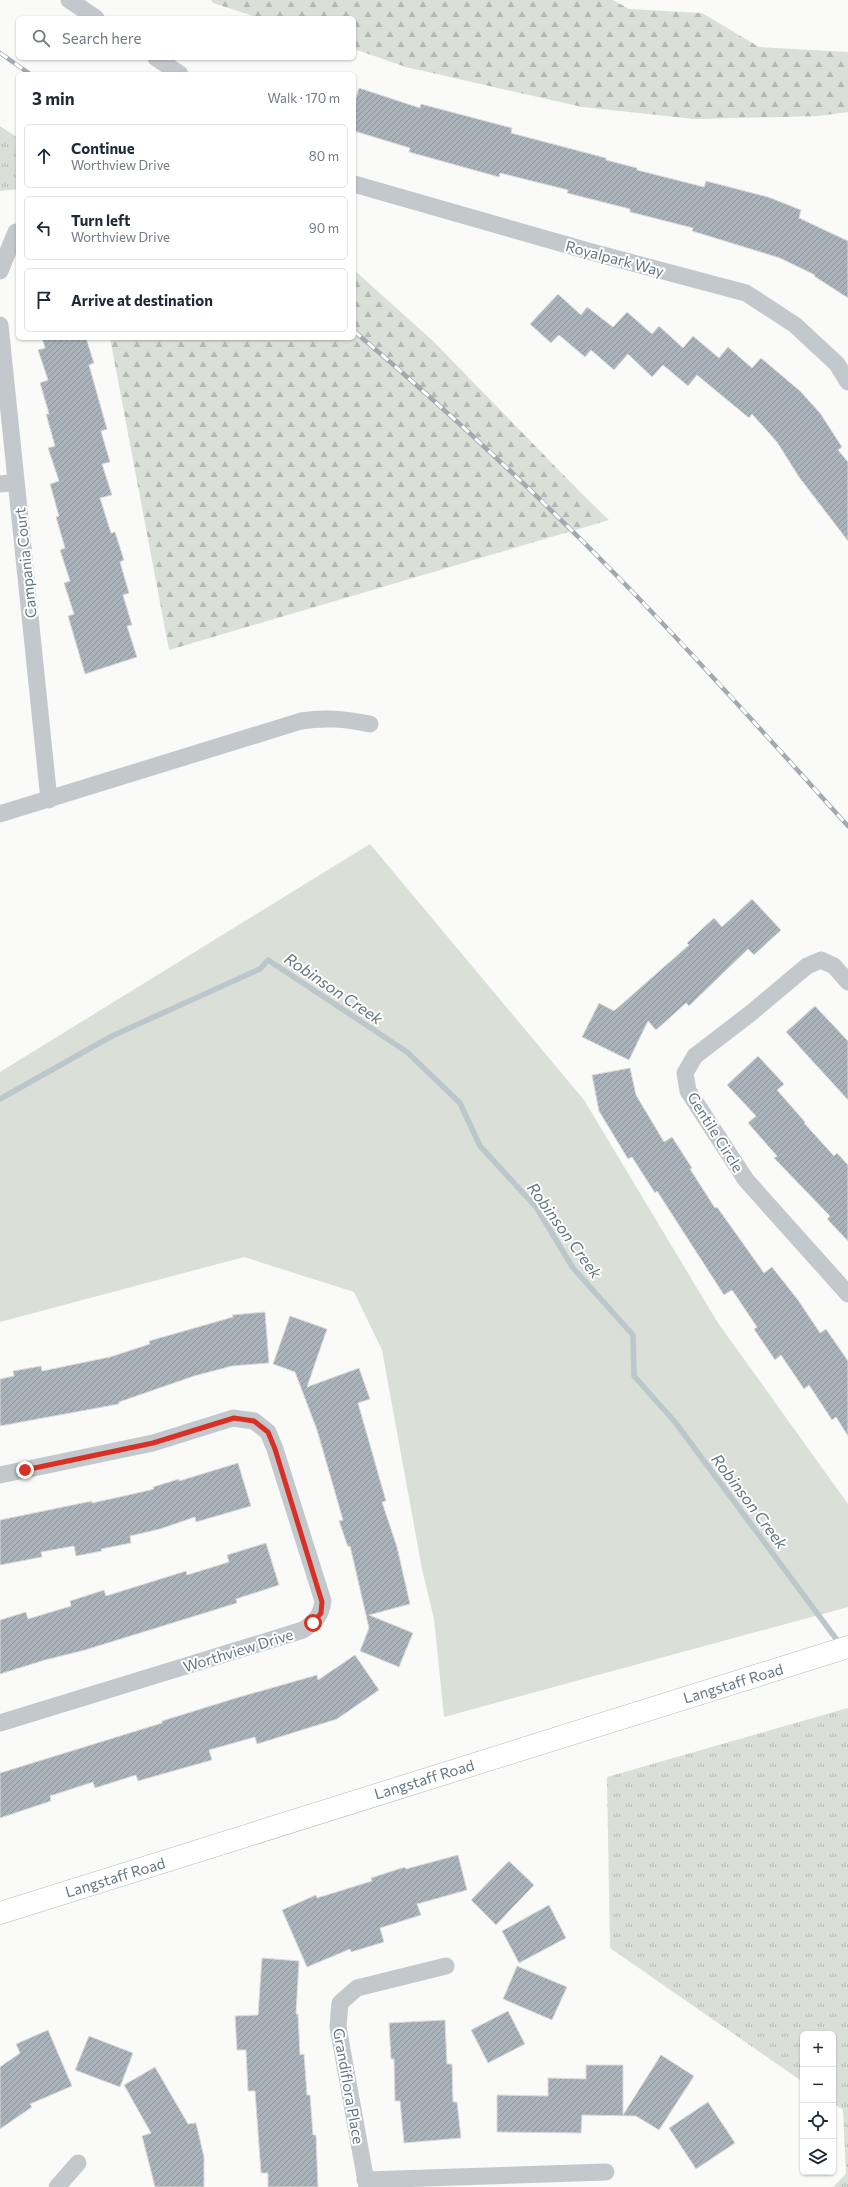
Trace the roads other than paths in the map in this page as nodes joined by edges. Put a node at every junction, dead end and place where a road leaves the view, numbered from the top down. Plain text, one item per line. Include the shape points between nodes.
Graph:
1 (69, 0) edge
2 (93, 16) edge
3 (159, 60) edge
4 (177, 72) edge
5 (356, 185) edge
6 (16, 232) dead end
7 (0, 271) edge
8 (0, 325) edge
9 (848, 382) edge
10 (8, 483) edge
11 (370, 724) dead end
12 (49, 800) junction
13 (0, 814) edge
14 (848, 982) edge
15 (848, 1294) edge
16 (0, 1474) edge
17 (848, 1647) edge
18 (0, 1723) edge
19 (0, 1913) edge
20 (446, 1966) dead end
21 (78, 2162) dead end
22 (606, 2172) dead end
23 (366, 2183) edge
24 (57, 2187) edge

1 - 2 street
3 - 4 street
5 - 9 street, Royalpark Way via 746,293 795,324 837,364
6 - 7 street
8 - 10 street, Campania Court
10 - 12 street, Campania Court
11 - 12 street via 343,718 321,717 301,721
12 - 13 street
14 - 15 street, Gentile Circle via 834,966 821,960 807,966 695,1056 685,1073 688,1091 746,1180
16 - 18 street, Worthview Drive via 153,1443 234,1418 254,1421 268,1432 275,1449 322,1602 321,1613 303,1630
17 - 19 street, Langstaff Road
20 - 23 street, Grandiflora Place via 357,1988 340,2003 338,2027
21 - 24 street
22 - 23 street

